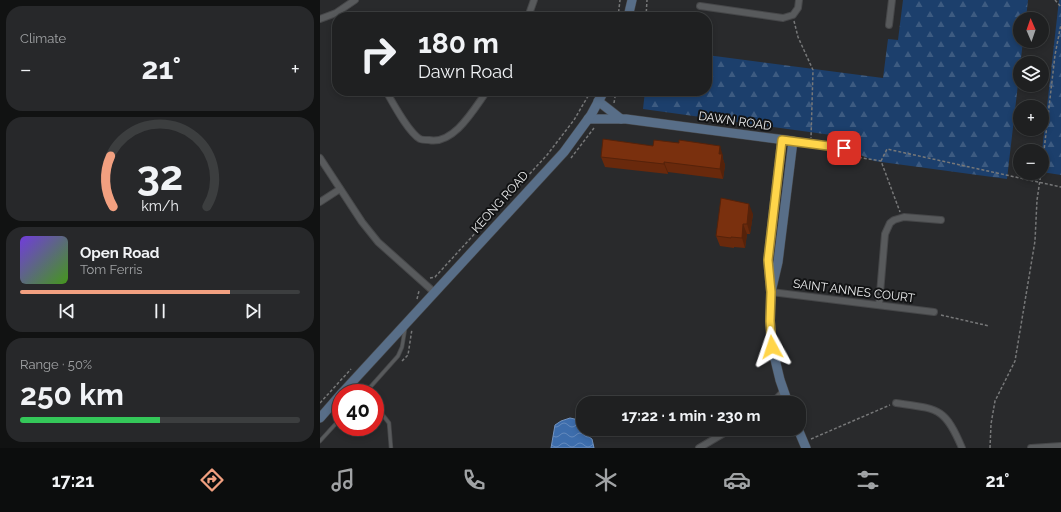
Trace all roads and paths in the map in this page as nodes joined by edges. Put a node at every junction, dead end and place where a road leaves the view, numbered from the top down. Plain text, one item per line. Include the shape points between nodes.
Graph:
1 (355, 0) edge
2 (534, 0) edge
3 (620, 0) edge
4 (632, 0) edge
5 (648, 0) edge
6 (799, 0) edge
7 (892, 0) edge
8 (1055, 0) edge
9 (700, 6) dead end
10 (1061, 7) edge
11 (341, 12) edge
12 (530, 12) edge
13 (619, 12) edge
14 (629, 12) edge
15 (647, 12) edge
16 (332, 16) edge
17 (793, 16) junction
18 (320, 19) edge
19 (1061, 24) edge
20 (889, 25) dead end
21 (389, 96) edge
22 (483, 96) edge
23 (588, 96) edge
24 (601, 96) edge
25 (615, 96) edge
26 (598, 101) junction
27 (612, 106) dead end
28 (588, 119) junction
29 (622, 119) junction
30 (598, 126) dead end
31 (782, 140) junction
32 (793, 141) junction
33 (811, 143) junction
34 (1045, 144) edge
35 (844, 148) dead end
36 (844, 155) dead end
37 (320, 158) edge
38 (568, 161) dead end
39 (881, 161) junction
40 (1041, 180) edge
41 (1040, 183) junction
42 (1061, 187) edge
43 (340, 189) junction
44 (320, 202) edge
45 (904, 217) junction
46 (941, 220) dead end
47 (430, 278) dead end
48 (434, 292) junction
49 (771, 292) junction
50 (878, 305) junction
51 (934, 312) joint
52 (409, 324) junction
53 (989, 326) dead end
54 (398, 366) dead end
55 (351, 384) edge
56 (373, 384) edge
57 (784, 391) junction
58 (779, 396) edge
59 (786, 396) edge
60 (896, 403) joint
61 (332, 404) edge
62 (384, 417) edge
63 (320, 418) edge
64 (332, 428) edge
65 (719, 436) edge
66 (320, 441) edge
67 (805, 445) edge
68 (1061, 446) edge
69 (391, 448) edge
70 (699, 448) edge
71 (962, 448) edge
72 (990, 448) edge
73 (1031, 448) edge

1 - 11 street
2 - 12 street
3 - 13 path
4 - 14 street
5 - 15 path
6 - 17 street
7 - 20 street
8 - 10 path
9 - 17 street via 783,18
16 - 18 street
17 - 33 path via 798,37 813,70
19 - 34 path
21 - 22 street via 410,129 420,139 436,142 449,136 462,124
23 - 47 path via 548,155 436,277
24 - 26 street, KEONG ROAD
25 - 27 path
26 - 28 street, KEONG ROAD
26 - 29 street, DAWN ROAD
28 - 29 street, DAWN ROAD
28 - 48 street, KEONG ROAD via 564,152
29 - 31 street, DAWN ROAD
30 - 38 path via 593,128
31 - 32 street, DAWN ROAD
31 - 49 street via 768,260
32 - 33 street, DAWN ROAD
32 - 49 street via 778,262
33 - 35 street, DAWN ROAD
36 - 39 path
37 - 43 street
39 - 41 path via 887,149
39 - 45 path
40 - 41 path
41 - 42 path
41 - 72 path via 1033,255 1015,361 996,401 991,424
43 - 44 street
43 - 48 street via 378,242
45 - 46 street
45 - 50 street via 894,220 888,227
48 - 52 street, KEONG ROAD
49 - 50 street, SAINT ANNES COURT
49 - 57 street via 772,347
50 - 51 street, SAINT ANNES COURT
51 - 53 path
52 - 54 path via 408,355
52 - 55 street, KEONG ROAD
52 - 56 lane via 398,356
57 - 58 street
57 - 59 street
60 - 67 path
60 - 71 street via 930,408 939,412 954,430
61 - 63 street, KEONG ROAD
62 - 69 lane via 389,423
64 - 66 lane
65 - 70 street
68 - 73 street

